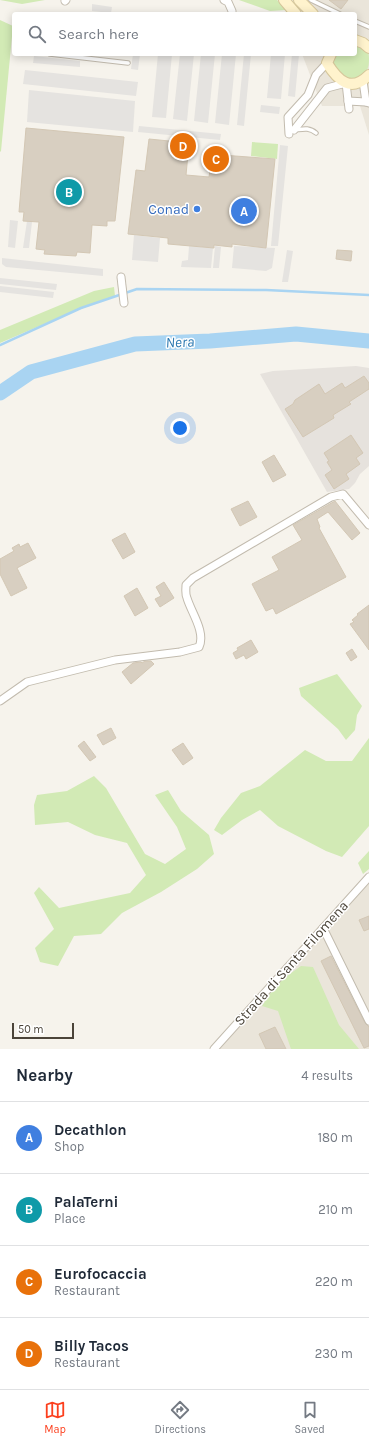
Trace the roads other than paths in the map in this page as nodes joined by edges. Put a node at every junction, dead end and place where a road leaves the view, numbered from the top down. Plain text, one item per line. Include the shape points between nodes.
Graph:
1 (224, 0) edge
2 (284, 0) edge
3 (299, 0) edge
4 (312, 0) edge
5 (232, 11) dead end
6 (294, 12) edge
7 (311, 12) edge
8 (336, 12) edge
9 (357, 22) edge
10 (369, 27) edge
11 (67, 56) edge
12 (329, 59) edge
13 (128, 63) dead end
14 (367, 78) edge
15 (346, 83) junction
16 (348, 101) junction
17 (367, 102) edge
18 (350, 109) dead end
19 (291, 132) junction
20 (316, 133) dead end
21 (121, 277) dead end
22 (124, 303) dead end
23 (369, 525) edge
24 (0, 701) edge
25 (369, 877) edge
26 (323, 928) junction
27 (369, 1021) edge
28 (214, 1049) edge

1 - 5 street via 228,2
2 - 6 main road
3 - 7 main road
4 - 8 lane
9 - 10 lane
11 - 13 lane
12 - 15 main road via 338,79
12 - 19 street via 316,75 308,95 288,117
14 - 15 main road via 357,83
14 - 17 street
15 - 16 street
15 - 19 street via 327,88
16 - 17 street
16 - 18 street
19 - 20 lane via 306,129
21 - 22 street
23 - 24 street via 343,494 331,497 193,578 186,585 186,596 199,630 199,647 180,652 114,660 27,682
25 - 26 street, Strada di Santa Filomena
26 - 27 street
26 - 28 street, Strada di Santa Filomena

